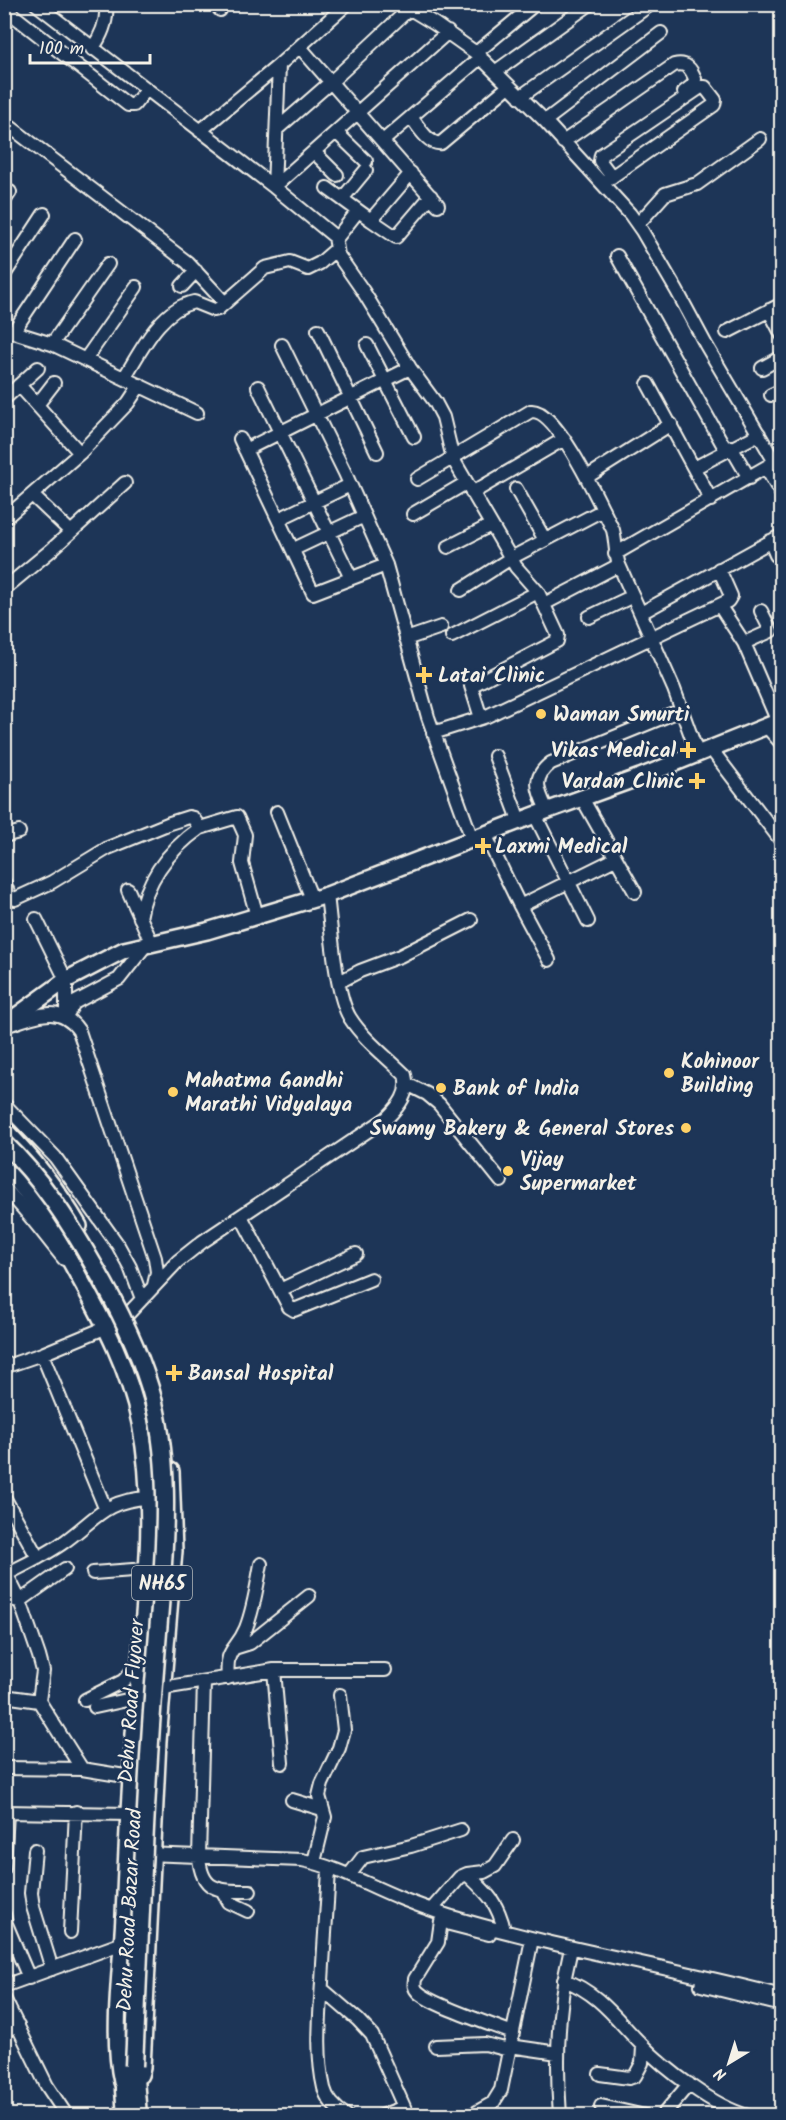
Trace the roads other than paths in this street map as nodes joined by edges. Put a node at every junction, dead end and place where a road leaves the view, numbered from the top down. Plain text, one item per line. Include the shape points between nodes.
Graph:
1 (36, 4) edge
2 (348, 4) edge
3 (535, 4) edge
4 (651, 4) edge
5 (110, 7) edge
6 (405, 7) edge
7 (582, 7) edge
8 (4, 8) edge
9 (448, 32) junction
10 (661, 33) dead end
11 (300, 47) junction
12 (92, 49) junction
13 (478, 55) junction
14 (279, 65) junction
15 (495, 72) junction
16 (124, 73) junction
17 (332, 81) junction
18 (509, 86) junction
19 (146, 90) junction
20 (110, 91) junction
21 (520, 97) junction
22 (358, 112) junction
23 (411, 117) junction
24 (4, 122) edge
25 (545, 122) junction
26 (277, 129) junction
27 (200, 131) junction
28 (336, 132) junction
29 (760, 139) dead end
30 (384, 140) junction
31 (563, 142) junction
32 (314, 152) junction
33 (580, 161) junction
34 (411, 173) junction
35 (337, 175) dead end
36 (607, 180) junction
37 (274, 187) junction
38 (327, 188) dead end
39 (342, 199) junction
40 (358, 211) junction
41 (44, 214) dead end
42 (371, 220) junction
43 (638, 224) junction
44 (75, 239) dead end
45 (336, 245) junction
46 (617, 256) dead end
47 (108, 264) dead end
48 (196, 271) junction
49 (4, 274) edge
50 (182, 286) dead end
51 (136, 287) dead end
52 (225, 303) junction
53 (782, 304) edge
54 (769, 310) junction
55 (318, 330) dead end
56 (9, 331) edge
57 (728, 332) dead end
58 (782, 335) edge
59 (52, 344) junction
60 (282, 345) dead end
61 (366, 345) dead end
62 (782, 357) edge
63 (86, 360) junction
64 (38, 368) dead end
65 (410, 368) junction
66 (762, 368) dead end
67 (124, 378) junction
68 (385, 380) junction
69 (54, 383) dead end
70 (648, 384) dead end
71 (19, 386) junction
72 (258, 387) dead end
73 (134, 394) junction
74 (351, 398) junction
75 (4, 399) edge
76 (36, 405) junction
77 (197, 413) dead end
78 (315, 416) junction
79 (670, 424) junction
80 (281, 432) junction
81 (759, 434) junction
82 (414, 437) dead end
83 (564, 439) junction
84 (729, 449) junction
85 (377, 452) dead end
86 (80, 453) junction
87 (453, 459) junction
88 (774, 463) edge
89 (694, 468) junction
90 (587, 477) junction
91 (748, 478) junction
92 (417, 479) dead end
93 (125, 483) dead end
94 (350, 485) junction
95 (469, 488) junction
96 (516, 489) dead end
97 (32, 495) junction
98 (782, 495) edge
99 (711, 500) junction
100 (314, 502) junction
101 (603, 510) junction
102 (413, 514) dead end
103 (364, 516) junction
104 (5, 517) edge
105 (279, 519) junction
106 (491, 525) junction
107 (71, 532) junction
108 (329, 532) junction
109 (782, 535) edge
110 (545, 540) junction
111 (770, 541) junction
112 (448, 547) dead end
113 (294, 549) junction
114 (776, 555) dead end
115 (511, 558) junction
116 (617, 559) junction
117 (386, 565) junction
118 (719, 569) junction
119 (351, 578) junction
120 (4, 589) edge
121 (461, 590) dead end
122 (538, 592) junction
123 (633, 596) junction
124 (544, 604) junction
125 (723, 611) dead end
126 (761, 611) dead end
127 (641, 613) junction
128 (589, 617) dead end
129 (441, 627) dead end
130 (452, 636) dead end
131 (652, 638) junction
132 (406, 639) junction
133 (744, 644) junction
134 (681, 710) junction
135 (481, 718) junction
136 (775, 723) edge
137 (433, 733) junction
138 (782, 744) edge
139 (704, 752) junction
140 (495, 756) dead end
141 (582, 798) junction
142 (277, 812) dead end
143 (540, 812) junction
144 (519, 820) junction
145 (200, 828) junction
146 (19, 832) dead end
147 (4, 836) edge
148 (479, 837) junction
149 (782, 842) edge
150 (615, 858) junction
151 (4, 882) edge
152 (568, 882) junction
153 (128, 890) dead end
154 (635, 892) dead end
155 (319, 897) junction
156 (520, 906) junction
157 (257, 916) junction
158 (140, 918) junction
159 (36, 919) dead end
160 (471, 920) dead end
161 (588, 921) dead end
162 (149, 945) junction
163 (549, 960) dead end
164 (66, 980) junction
165 (339, 982) junction
166 (66, 1016) junction
167 (4, 1025) edge
168 (407, 1084) junction
169 (4, 1104) edge
170 (4, 1130) edge
171 (4, 1143) edge
172 (4, 1155) edge
173 (4, 1167) edge
174 (501, 1181) dead end
175 (4, 1188) edge
176 (241, 1216) junction
177 (356, 1254) dead end
178 (371, 1279) dead end
179 (82, 1281) junction
180 (154, 1285) junction
181 (280, 1290) junction
182 (142, 1299) junction
183 (128, 1314) junction
184 (106, 1327) junction
185 (42, 1354) junction
186 (4, 1367) edge
187 (4, 1497) edge
188 (148, 1498) junction
189 (105, 1508) junction
190 (38, 1558) junction
191 (261, 1564) dead end
192 (65, 1569) dead end
193 (146, 1569) junction
194 (6, 1572) edge
195 (93, 1573) dead end
196 (309, 1596) dead end
197 (4, 1598) edge
198 (20, 1601) junction
199 (234, 1648) junction
200 (139, 1664) junction
201 (274, 1670) junction
202 (385, 1670) dead end
203 (228, 1678) junction
204 (204, 1682) junction
205 (163, 1688) junction
206 (340, 1695) dead end
207 (4, 1696) edge
208 (136, 1698) junction
209 (39, 1701) junction
210 (282, 1763) dead end
211 (4, 1768) edge
212 (82, 1769) junction
213 (131, 1777) junction
214 (292, 1800) dead end
215 (322, 1809) junction
216 (6, 1812) edge
217 (76, 1812) junction
218 (129, 1814) junction
219 (461, 1830) dead end
220 (513, 1839) dead end
221 (35, 1850) dead end
222 (127, 1854) junction
223 (153, 1854) junction
224 (199, 1856) junction
225 (308, 1861) junction
226 (4, 1868) edge
227 (329, 1870) junction
228 (350, 1874) junction
229 (467, 1874) junction
230 (222, 1890) junction
231 (250, 1891) dead end
232 (432, 1909) junction
233 (248, 1911) dead end
234 (4, 1914) edge
235 (441, 1921) junction
236 (504, 1930) junction
237 (70, 1932) dead end
238 (123, 1943) junction
239 (531, 1944) junction
240 (570, 1953) junction
241 (52, 1969) junction
242 (669, 1973) junction
243 (29, 1978) junction
244 (564, 1980) junction
245 (4, 1986) edge
246 (322, 1989) junction
247 (782, 1995) edge
248 (4, 1998) edge
249 (782, 2005) edge
250 (18, 2025) junction
251 (4, 2031) edge
252 (511, 2043) junction
253 (435, 2046) dead end
254 (643, 2047) junction
255 (558, 2053) junction
256 (129, 2066) junction
257 (600, 2074) dead end
258 (689, 2084) junction
259 (130, 2090) junction
260 (601, 2106) dead end
261 (406, 2111) edge
262 (136, 2114) edge
263 (66, 2115) edge
264 (347, 2115) edge
265 (381, 2115) edge
266 (470, 2115) edge
267 (560, 2115) edge
268 (645, 2115) edge
269 (662, 2115) edge
270 (748, 2115) edge

1 - 12 street
2 - 11 street
3 - 13 street
4 - 21 street
5 - 12 street via 104,31
6 - 9 street
6 - 17 street
7 - 15 street
8 - 20 street
9 - 13 street
9 - 22 street
10 - 25 street
11 - 14 street
11 - 17 street
12 - 16 street
13 - 15 street
13 - 23 street
14 - 26 street
14 - 27 street
15 - 18 street
16 - 19 street
16 - 20 street
17 - 22 street
17 - 26 street
18 - 21 street
18 - 23 street via 441,143 431,141
19 - 20 street via 131,106
19 - 27 street
21 - 25 street
22 - 28 street
22 - 30 street
23 - 30 street
24 - 48 street
25 - 31 street
26 - 37 street
27 - 37 street
28 - 32 street
28 - 39 street via 366,166
29 - 43 street via 696,184 665,194
30 - 34 street
31 - 33 street
31 - 33 street via 674,65 688,66 695,79 687,90
32 - 35 street
32 - 37 street
33 - 36 street
34 - 42 street
34 - 42 street via 434,200 396,237
36 - 36 street via 714,105 715,100 705,87 601,155
36 - 43 street
37 - 45 street
38 - 39 street
39 - 40 street
40 - 42 street
40 - 45 street
41 - 49 street
43 - 81 street
44 - 56 street
45 - 52 street via 320,263 308,269 290,262 265,268
45 - 65 street
46 - 84 street
47 - 59 street
48 - 50 street
48 - 52 street
51 - 63 street
52 - 67 street via 214,310 199,302 180,307 159,326
53 - 54 street
54 - 57 street
54 - 58 street
55 - 74 street
56 - 59 street
59 - 63 street
60 - 78 street
61 - 68 street
62 - 66 street
63 - 67 street
64 - 71 street
65 - 68 street
65 - 87 street via 443,417
67 - 73 street
68 - 74 street
68 - 82 street
69 - 76 street
70 - 79 street
71 - 75 street
71 - 76 street
72 - 80 street
73 - 77 street
73 - 86 street
74 - 78 street
74 - 85 street
76 - 86 street
78 - 80 street
78 - 94 street
79 - 89 street
79 - 90 street
80 - 100 street
80 - 105 street via 242,445
81 - 84 street
81 - 88 street
83 - 87 street via 542,413 531,411
83 - 90 street
83 - 95 street
84 - 89 street
84 - 91 street
86 - 97 street
87 - 92 street
87 - 95 street
88 - 91 street
88 - 98 street
89 - 99 street
90 - 101 street
91 - 99 street
93 - 107 street
94 - 100 street
94 - 103 street
95 - 102 street
95 - 106 street
96 - 110 street
97 - 104 street
97 - 107 street
99 - 116 street
100 - 105 street
100 - 108 street
101 - 110 street
101 - 116 street via 613,530
103 - 108 street
103 - 117 street
105 - 113 street
106 - 112 street
106 - 115 street
107 - 120 street
108 - 113 street
108 - 119 street
109 - 111 street
110 - 115 street
111 - 114 street
111 - 118 street
113 - 119 street via 314,593
115 - 121 street
115 - 122 street
116 - 123 street
116 - 124 street
117 - 119 street
117 - 132 street
118 - 127 street
118 - 131 street via 730,599
122 - 124 street
122 - 130 street
123 - 127 street
123 - 128 street
124 - 135 street via 557,641 471,686
125 - 133 street
126 - 133 street via 771,631
127 - 131 street
129 - 132 street
131 - 134 street
131 - 135 street
132 - 137 street
133 - 136 street
134 - 139 street
134 - 143 street via 542,769 537,780
135 - 137 street
136 - 138 street
136 - 139 main road
137 - 148 street
139 - 141 main road
139 - 149 street
140 - 144 street
141 - 143 main road
141 - 150 street
142 - 155 street
143 - 144 main road
143 - 152 street
144 - 148 main road
145 - 151 street via 189,817 170,823 108,848 15,899 10,897
145 - 157 street via 237,818 245,835 242,863
145 - 158 street via 162,864 142,904
146 - 147 street
148 - 155 main road
148 - 156 street
150 - 152 street
150 - 154 street
152 - 156 street
152 - 161 street
153 - 158 street
155 - 157 main road
155 - 165 street
156 - 163 street
157 - 162 main road
158 - 162 street
159 - 164 street
160 - 165 street
162 - 164 main road via 124,950
162 - 166 street via 119,979 74,1003
164 - 166 street
164 - 167 main road
165 - 168 street via 350,1018 405,1075
166 - 167 street via 40,1014
166 - 180 street via 83,1040 110,1119 155,1258
168 - 174 street via 440,1104
168 - 176 street via 397,1109 387,1118
169 - 182 street via 55,1157 118,1245
170 - 183 main road, Dehu Road Bazar Road via 37,1164 68,1207
171 - 256 highway, Dehu Road Flyover / NH65, bridge via 37,1177 101,1277 150,1388 165,1477 165,1547
172 - 256 highway, Dehu Road Flyover / NH65 via 23,1174 58,1224 100,1297 135,1375 152,1459 155,1547 140,1740
173 - 179 main road, Dehu Road Bazar Road via 55,1232
175 - 179 street
176 - 180 street via 202,1242
176 - 181 street
177 - 181 street
178 - 181 street via 294,1310
179 - 184 main road, Dehu Road Bazar Road
180 - 182 street
182 - 183 street
183 - 184 street
183 - 205 main road, Dehu Road Bazar Road via 165,1417 174,1497 174,1551
184 - 185 street
184 - 188 main road, Dehu Road Bazar Road via 135,1404
185 - 186 street
185 - 189 street
187 - 190 street
188 - 189 street via 126,1500
188 - 193 main road, Dehu Road Bazar Road
189 - 190 street
190 - 194 street
191 - 199 street via 250,1616
192 - 198 street
193 - 195 street
193 - 200 main road, Dehu Road Bazar Road
194 - 198 street
196 - 199 street via 250,1643
197 - 198 street
198 - 209 street via 43,1671
199 - 203 street via 228,1655
200 - 208 main road, Dehu Road Bazar Road
200 - 208 street via 123,1681 90,1704
201 - 202 street
201 - 203 street
201 - 210 street
203 - 204 street
204 - 205 street
204 - 224 street
205 - 223 main road, Dehu Road Bazar Road
206 - 215 street via 344,1730 322,1784
207 - 209 street
208 - 213 main road, Dehu Road Bazar Road
209 - 212 street
211 - 212 street
212 - 213 street
213 - 218 main road, Dehu Road Bazar Road
214 - 215 street
215 - 225 street via 324,1825
216 - 217 street
216 - 226 street
217 - 218 street
217 - 237 street
218 - 222 main road, Dehu Road Bazar Road
219 - 228 street via 363,1857
220 - 229 street via 491,1869
221 - 241 street via 33,1907
222 - 223 street
222 - 238 main road, Dehu Road Bazar Road
223 - 224 street
223 - 259 main road, Dehu Road Bazar Road via 142,2068
224 - 225 street
224 - 230 street via 200,1874
225 - 227 street
225 - 228 street
227 - 235 street
227 - 246 street
228 - 232 street
229 - 232 street
229 - 236 street via 492,1898
230 - 231 street
230 - 233 street via 229,1902
232 - 236 street
234 - 243 street
235 - 239 street
235 - 252 street via 438,1942 414,1985 434,2002
236 - 242 street
238 - 241 street
238 - 259 main road, Dehu Road Bazar Road via 117,2062
239 - 240 street
239 - 252 street
240 - 242 street
240 - 244 street
241 - 243 street
242 - 247 street
242 - 249 street
243 - 245 street
244 - 254 street via 593,1995
244 - 255 street
246 - 261 street via 372,2035
246 - 264 street via 319,2025 324,2089 329,2101
248 - 250 street
250 - 251 street
250 - 263 street via 47,2086
252 - 253 street
252 - 255 street
252 - 266 street via 498,2097
254 - 257 street via 642,2063 635,2076
254 - 258 street
255 - 267 street
256 - 259 highway, Dehu Road Flyover / NH65
258 - 269 street
258 - 270 street via 725,2107
259 - 262 highway, NH65
260 - 268 street
261 - 265 street

